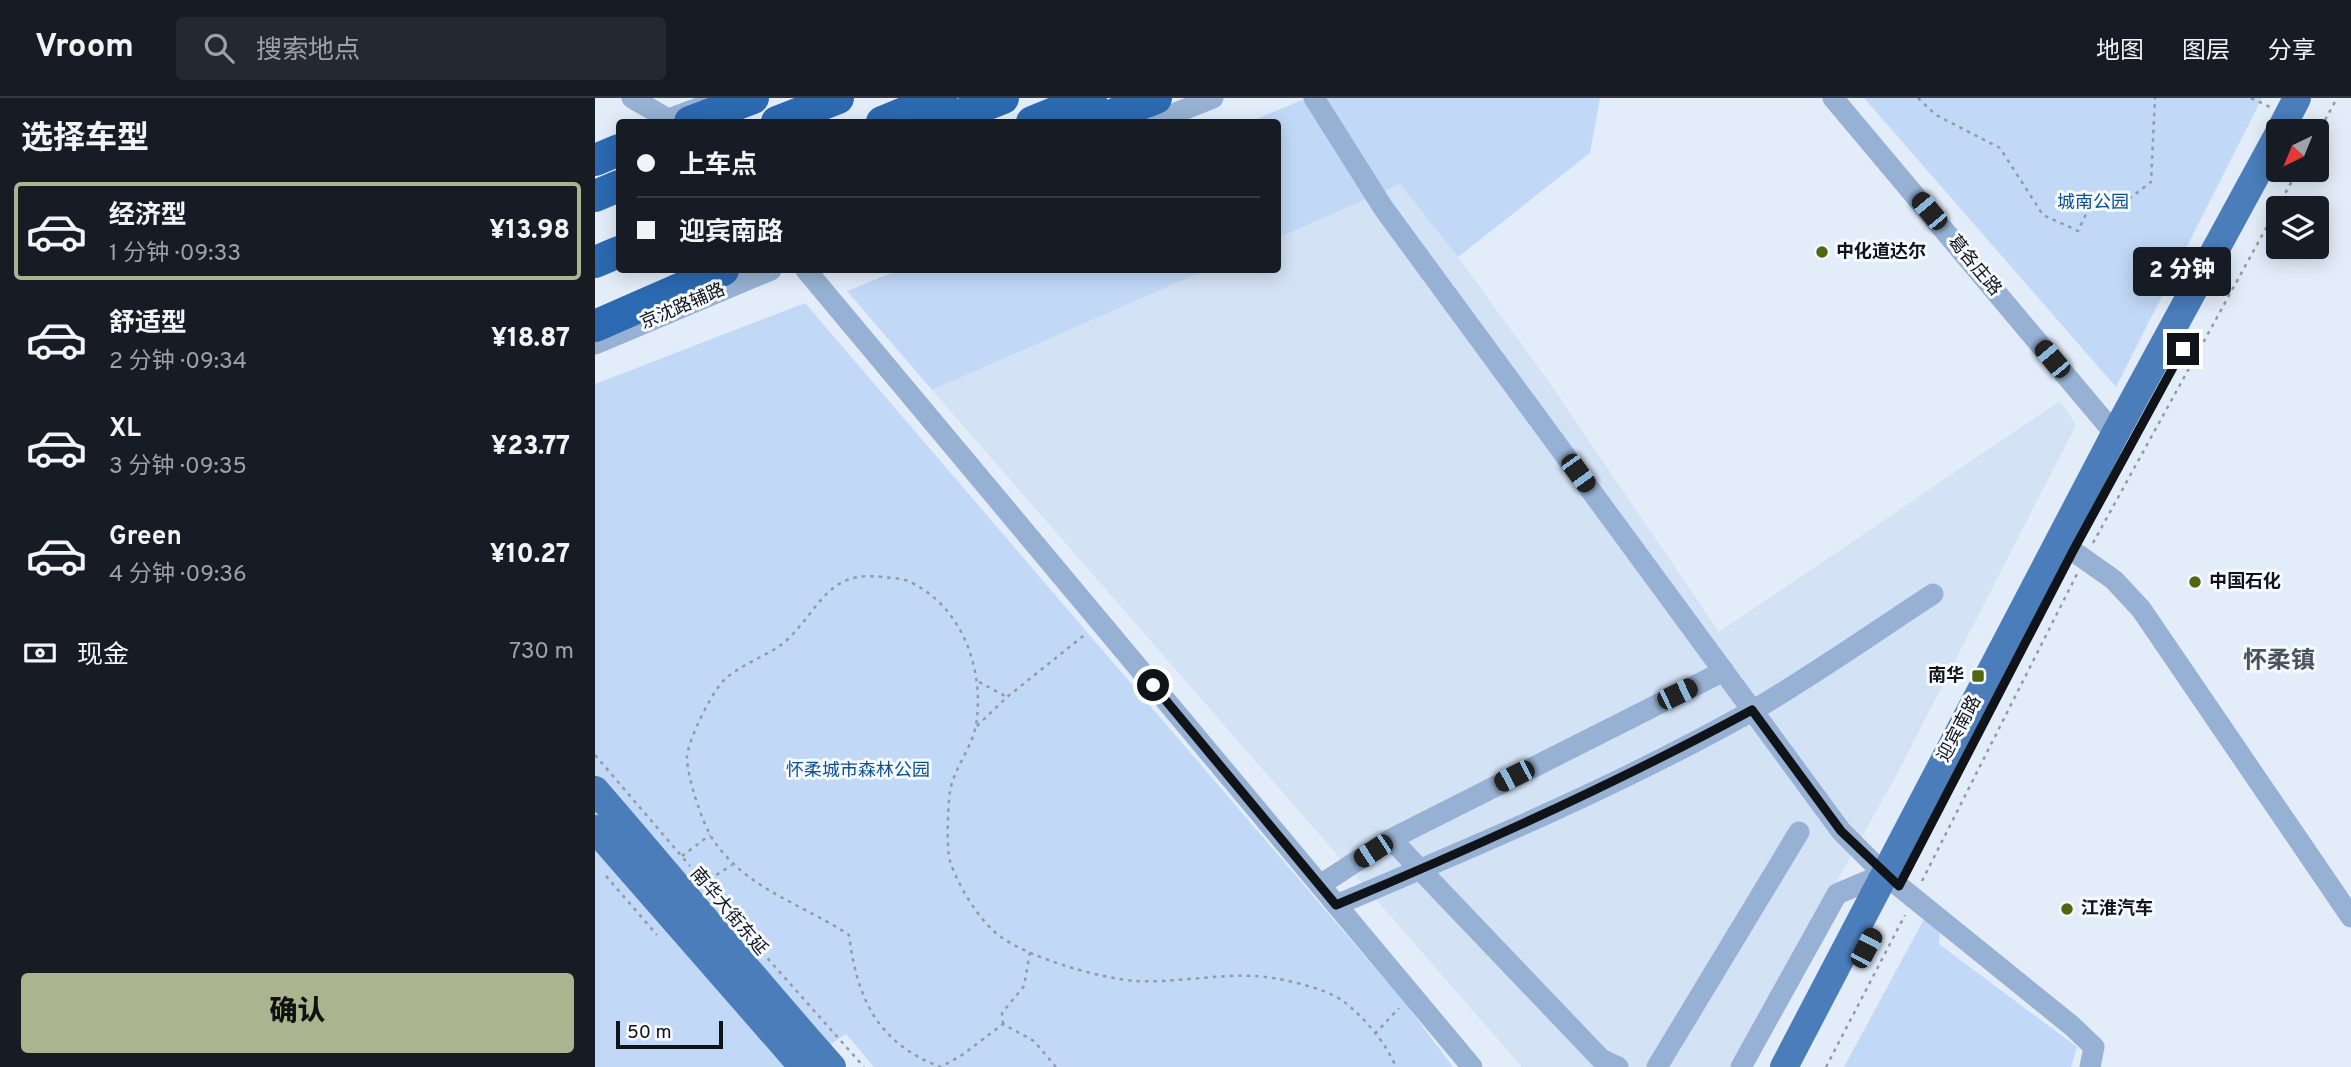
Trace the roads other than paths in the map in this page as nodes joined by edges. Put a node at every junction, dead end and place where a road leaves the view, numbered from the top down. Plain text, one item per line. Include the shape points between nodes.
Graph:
1 (632, 98) edge
2 (725, 98) edge
3 (753, 98) edge
4 (838, 98) edge
5 (941, 98) edge
6 (1003, 98) edge
7 (1156, 98) edge
8 (1213, 98) edge
9 (1314, 98) edge
10 (1833, 98) edge
11 (2297, 98) edge
12 (2313, 98) edge
13 (1097, 113) edge
14 (668, 119) edge
15 (680, 119) edge
16 (683, 119) edge
17 (785, 119) edge
18 (889, 119) edge
19 (949, 119) edge
20 (1054, 119) edge
21 (1160, 119) edge
22 (2286, 119) edge
23 (2302, 119) edge
24 (616, 139) edge
25 (595, 147) edge
26 (616, 151) edge
27 (2266, 156) edge
28 (595, 160) edge
29 (2271, 182) edge
30 (616, 187) edge
31 (595, 196) edge
32 (616, 231) edge
33 (595, 239) edge
34 (616, 253) edge
35 (595, 262) edge
36 (665, 273) edge
37 (716, 273) edge
38 (764, 273) edge
39 (809, 273) edge
40 (595, 301) edge
41 (595, 326) edge
42 (595, 344) edge
43 (2115, 434) junction
44 (2078, 556) junction
45 (1933, 594) dead end
46 (1724, 671) junction
47 (1752, 710) junction
48 (595, 790) edge
49 (595, 829) edge
50 (1799, 832) dead end
51 (1391, 839) junction
52 (1419, 870) junction
53 (1320, 885) junction
54 (1899, 886) junction
55 (1336, 905) junction
56 (2351, 917) edge
57 (803, 1067) edge
58 (832, 1067) edge
59 (1472, 1067) edge
60 (1618, 1067) edge
61 (1657, 1067) edge
62 (1741, 1067) edge
63 (1784, 1067) edge
64 (1805, 1067) edge
65 (2090, 1067) edge

1 - 14 street
2 - 15 street
3 - 16 highway
4 - 17 highway
5 - 18 highway
6 - 19 highway
7 - 13 highway
8 - 21 street
9 - 46 street via 1384,209
10 - 43 street, 葛各庄路
11 - 22 main road, 迎宾南路
12 - 23 main road
13 - 20 highway
24 - 25 street
26 - 28 highway
27 - 43 main road, 迎宾南路
29 - 44 main road, 迎宾南路
30 - 31 highway
32 - 33 highway
34 - 35 highway
36 - 40 highway
37 - 41 highway
38 - 42 street, 京沈路辅路
39 - 53 street
43 - 54 main road, 迎宾南路
44 - 54 main road, 迎宾南路
44 - 56 street via 2114,580 2141,610
45 - 47 street
46 - 47 street
46 - 51 street
47 - 52 street via 1660,760
47 - 54 street via 1841,831
48 - 58 main road, 南华大街东延
49 - 57 main road
50 - 61 street
51 - 52 street
51 - 53 street
52 - 55 street
52 - 60 street via 1601,1059
53 - 55 street
54 - 62 street via 1837,894
54 - 63 main road, 迎宾南路
54 - 64 main road, 迎宾南路
54 - 65 street via 2072,1026 2094,1047
55 - 59 street

